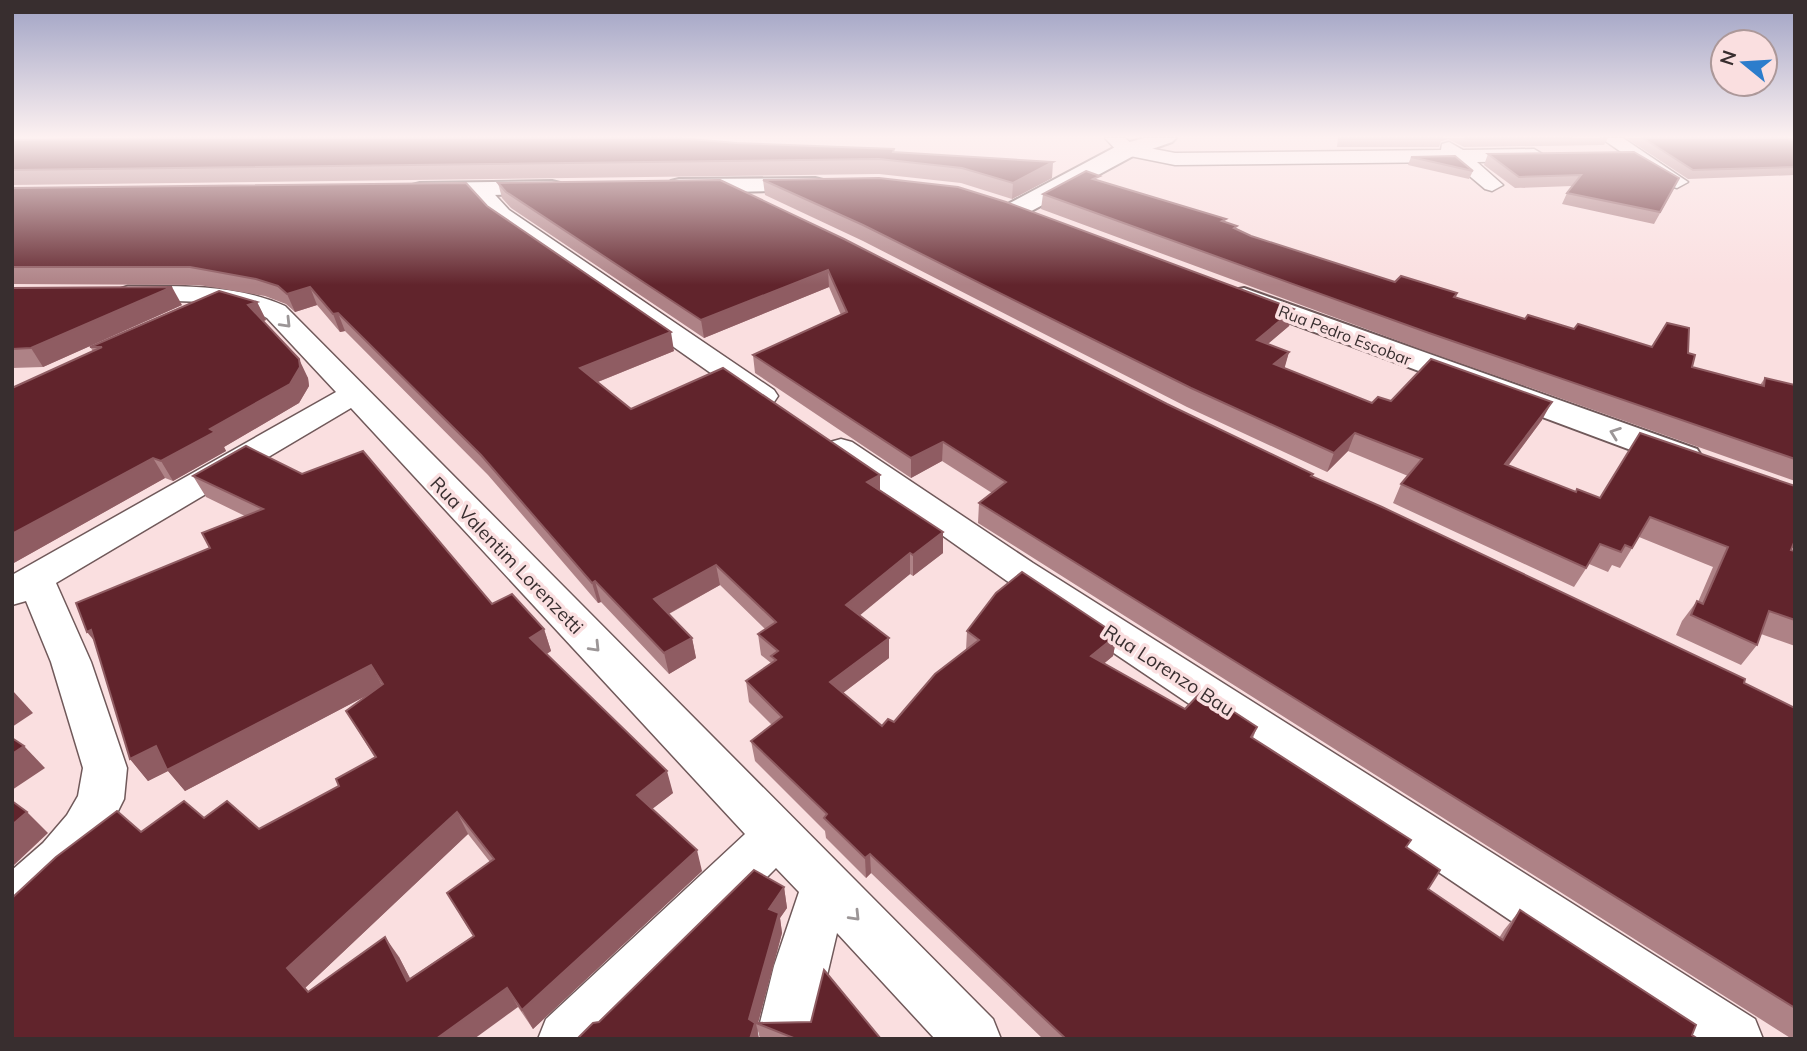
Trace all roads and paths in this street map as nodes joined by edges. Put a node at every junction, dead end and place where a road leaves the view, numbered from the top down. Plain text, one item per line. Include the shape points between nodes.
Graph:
1 (728, 187) edge
2 (1040, 187) edge
3 (573, 188) edge
4 (477, 189) junction
5 (393, 190) edge
6 (784, 214) edge
7 (1056, 225) edge
8 (1220, 287) edge
9 (101, 294) edge
10 (225, 298) junction
11 (174, 321) edge
12 (354, 394) junction
13 (1705, 465) edge
14 (24, 585) edge
15 (776, 836) junction
16 (826, 886) junction
17 (12, 903) edge
18 (566, 1039) edge
19 (784, 1039) edge
20 (973, 1039) edge
21 (1735, 1039) edge

1 - 6 street
2 - 7 main road via 1004,206
3 - 4 main road
4 - 5 main road
4 - 21 street, Rua Lorenzo Bau via 501,215 1020,572
13 -> 8 main road, Rua Pedro Escobar
9 - 10 street, Rua Valentim Lorenzetti
10 - 11 street
10 -> 12 street, Rua Valentim Lorenzetti via 276,312
12 - 14 street
12 -> 15 street, Rua Valentim Lorenzetti
14 - 17 street via 71,662 105,768 101,799 84,830
15 - 16 street, Rua Valentim Lorenzetti
15 - 18 street
16 - 19 street via 800,966
16 -> 20 street, Rua Valentim Lorenzetti

